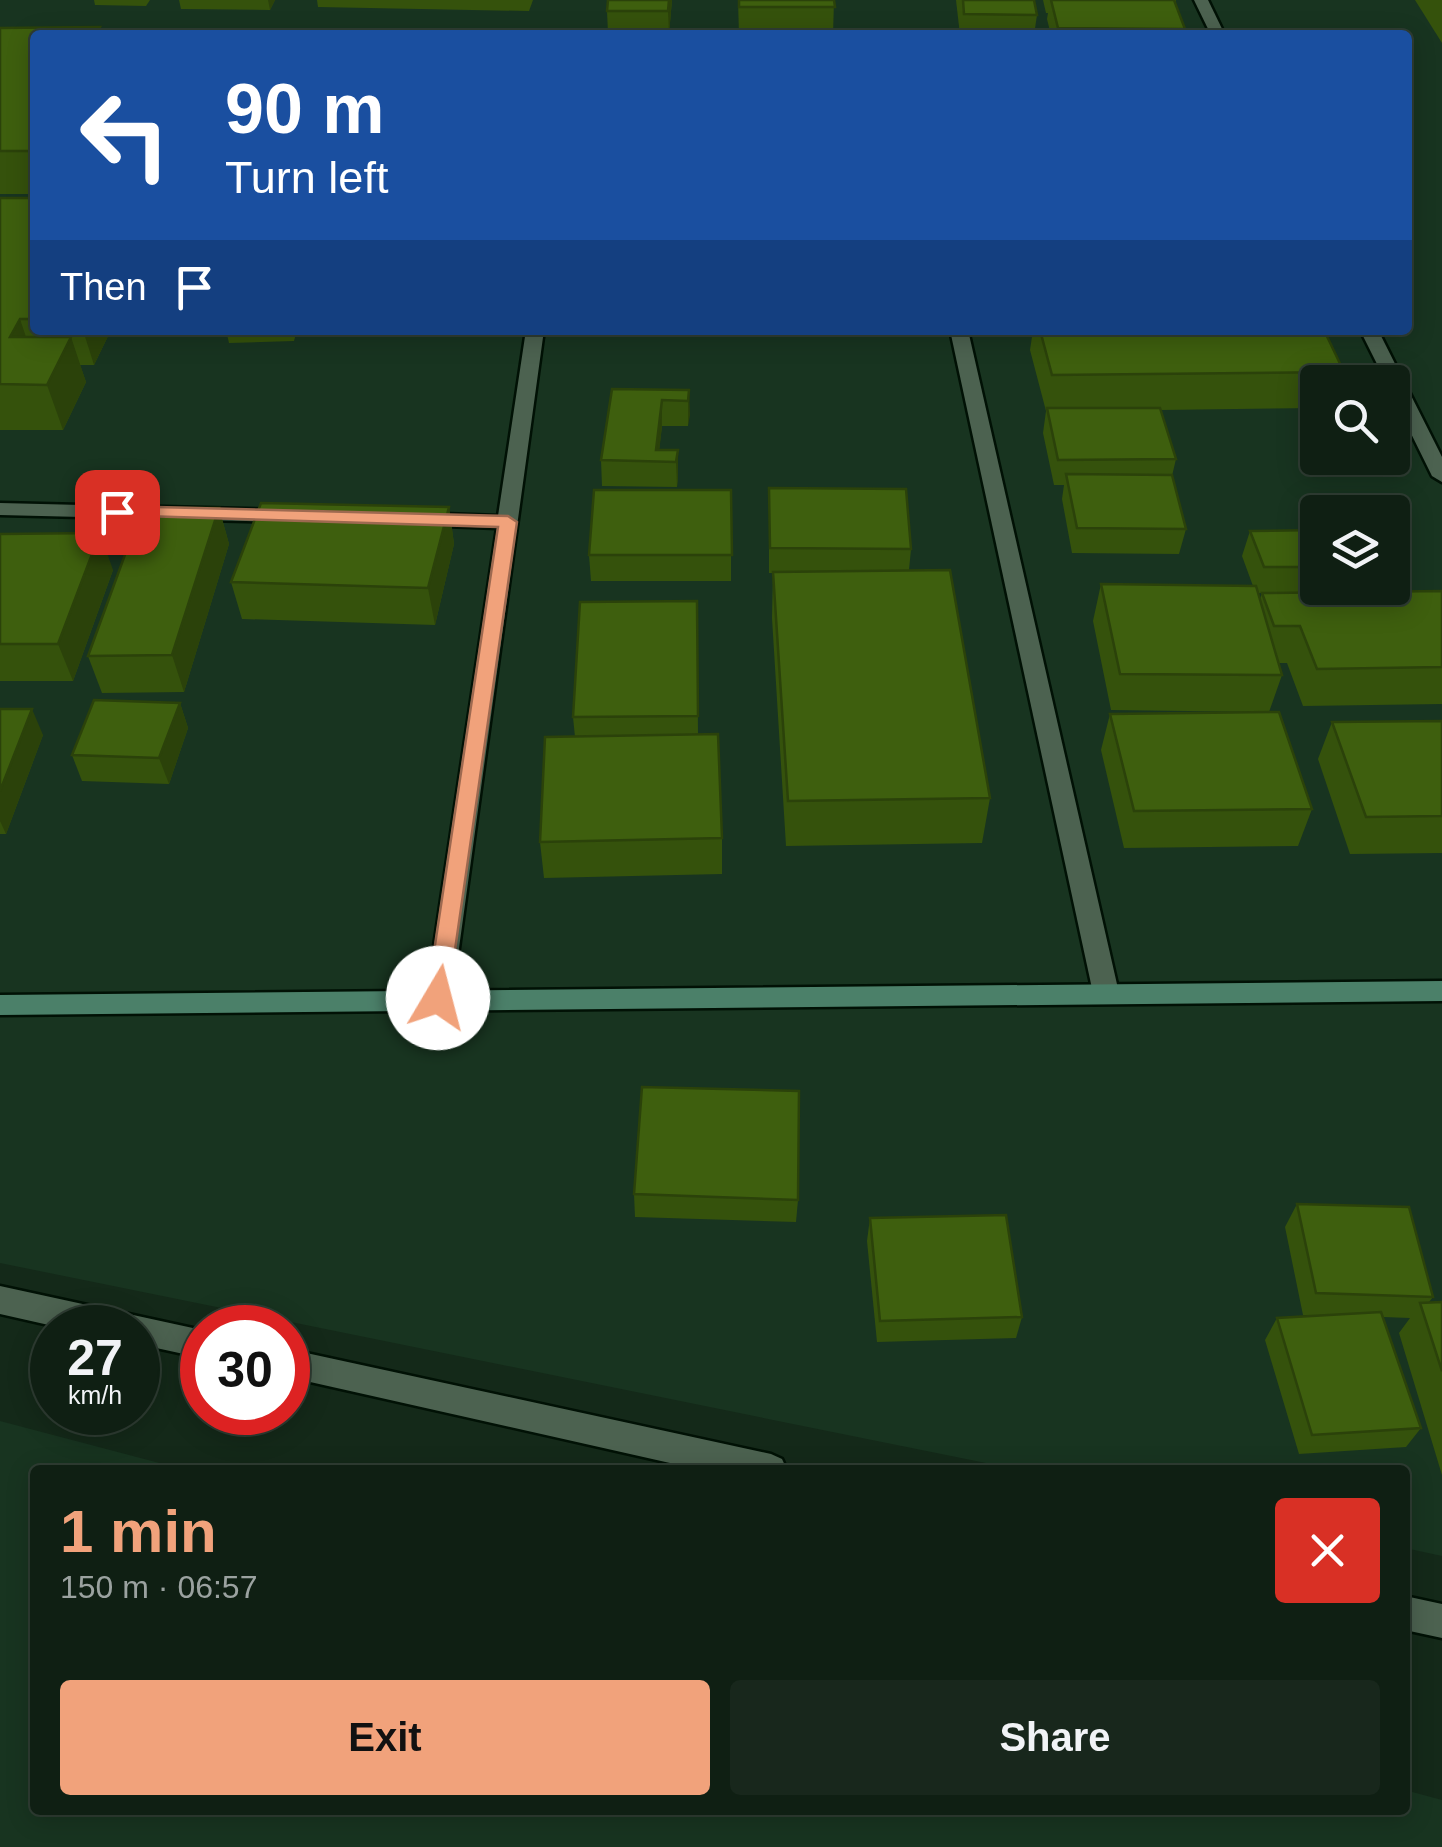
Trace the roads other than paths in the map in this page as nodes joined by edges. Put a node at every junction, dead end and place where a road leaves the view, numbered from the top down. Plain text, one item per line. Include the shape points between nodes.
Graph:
1 (1201, 0) edge
2 (1216, 30) edge
3 (535, 335) edge
4 (960, 335) edge
5 (1372, 335) edge
6 (1442, 476) edge
7 (0, 508) edge
8 (312, 517) edge
9 (391, 519) edge
10 (508, 522) junction
11 (1442, 991) edge
12 (1106, 993) junction
13 (438, 998) junction
14 (0, 1005) edge
15 (0, 1300) edge
16 (30, 1307) edge
17 (310, 1368) edge
18 (748, 1465) edge
19 (1410, 1613) edge
20 (1442, 1621) edge

1 - 2 street
3 - 10 street
4 - 12 street
5 - 6 street
7 - 8 street
9 - 10 street
10 - 13 street
11 - 12 street
12 - 13 street
13 - 14 street
15 - 16 street
17 - 18 street
19 - 20 street

